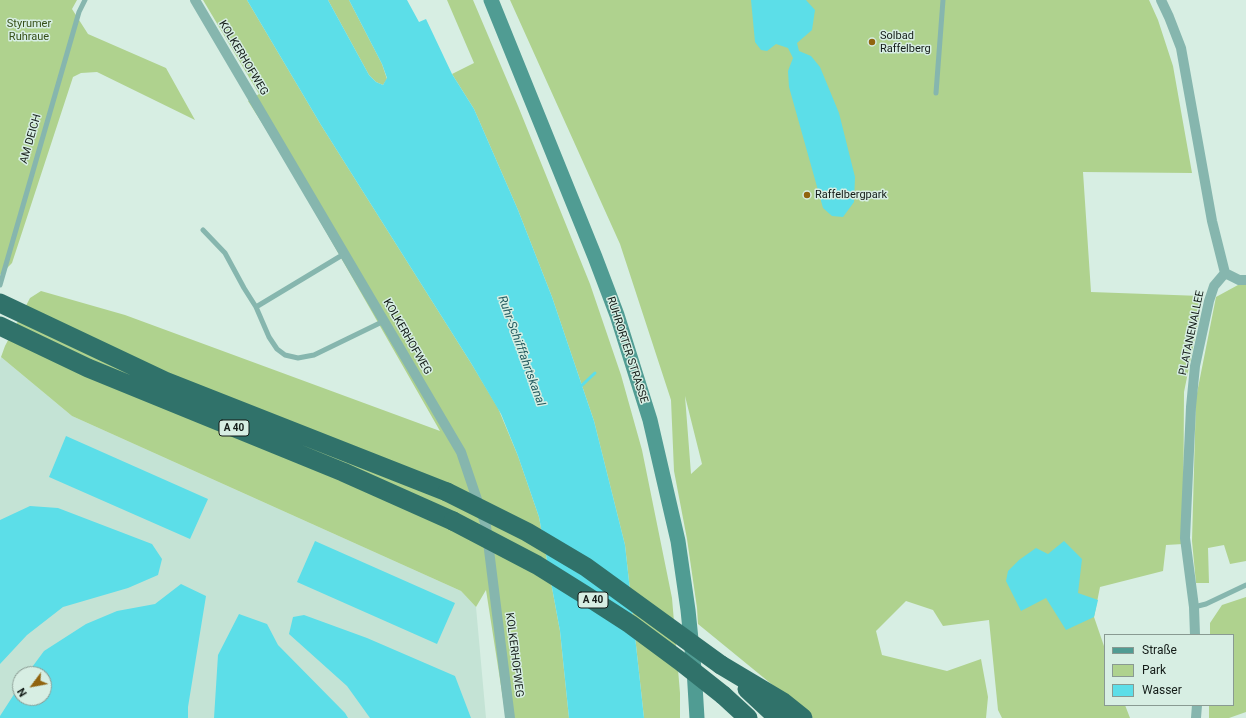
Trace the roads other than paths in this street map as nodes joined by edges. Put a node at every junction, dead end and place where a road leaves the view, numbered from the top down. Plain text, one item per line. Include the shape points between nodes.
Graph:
1 (85, 0) edge
2 (194, 0) edge
3 (491, 0) edge
4 (943, 0) edge
5 (1161, 0) edge
6 (936, 93) dead end
7 (202, 230) dead end
8 (344, 254) junction
9 (1225, 273) junction
10 (1246, 280) edge
11 (0, 285) edge
12 (0, 303) edge
13 (256, 307) junction
14 (384, 321) junction
15 (8, 330) edge
16 (1246, 585) edge
17 (1194, 607) junction
18 (1195, 634) edge
19 (721, 665) junction
20 (1197, 706) edge
21 (510, 718) edge
22 (696, 718) edge
23 (748, 718) edge
24 (778, 718) edge
25 (803, 718) edge
26 (1196, 718) edge

1 - 11 lane, AM DEICH via 79,12
2 - 8 street, KOLKERHOFWEG
3 - 22 main road, RUHRORTER STRASSE via 595,257 650,420 679,549 694,669
4 - 6 lane
5 - 9 street via 1182,54 1212,221
7 - 13 lane via 225,253
8 - 13 lane
8 - 14 street, KOLKERHOFWEG
9 - 10 street via 1239,280
9 - 17 street, PLATANENALLEE via 1214,286 1194,366 1185,538
12 - 19 highway, A 40, bridge via 165,381 447,492 527,532 586,567
13 - 14 lane via 277,349 285,356 298,358 314,355
14 - 21 street, KOLKERHOFWEG via 461,452 486,526
15 - 23 highway, A 40, bridge via 88,368 343,472 453,521 537,565 630,624 680,661
16 - 17 lane
17 - 18 street, PLATANENALLEE
19 - 24 highway, A 40
19 - 25 highway via 783,702
20 - 26 street

